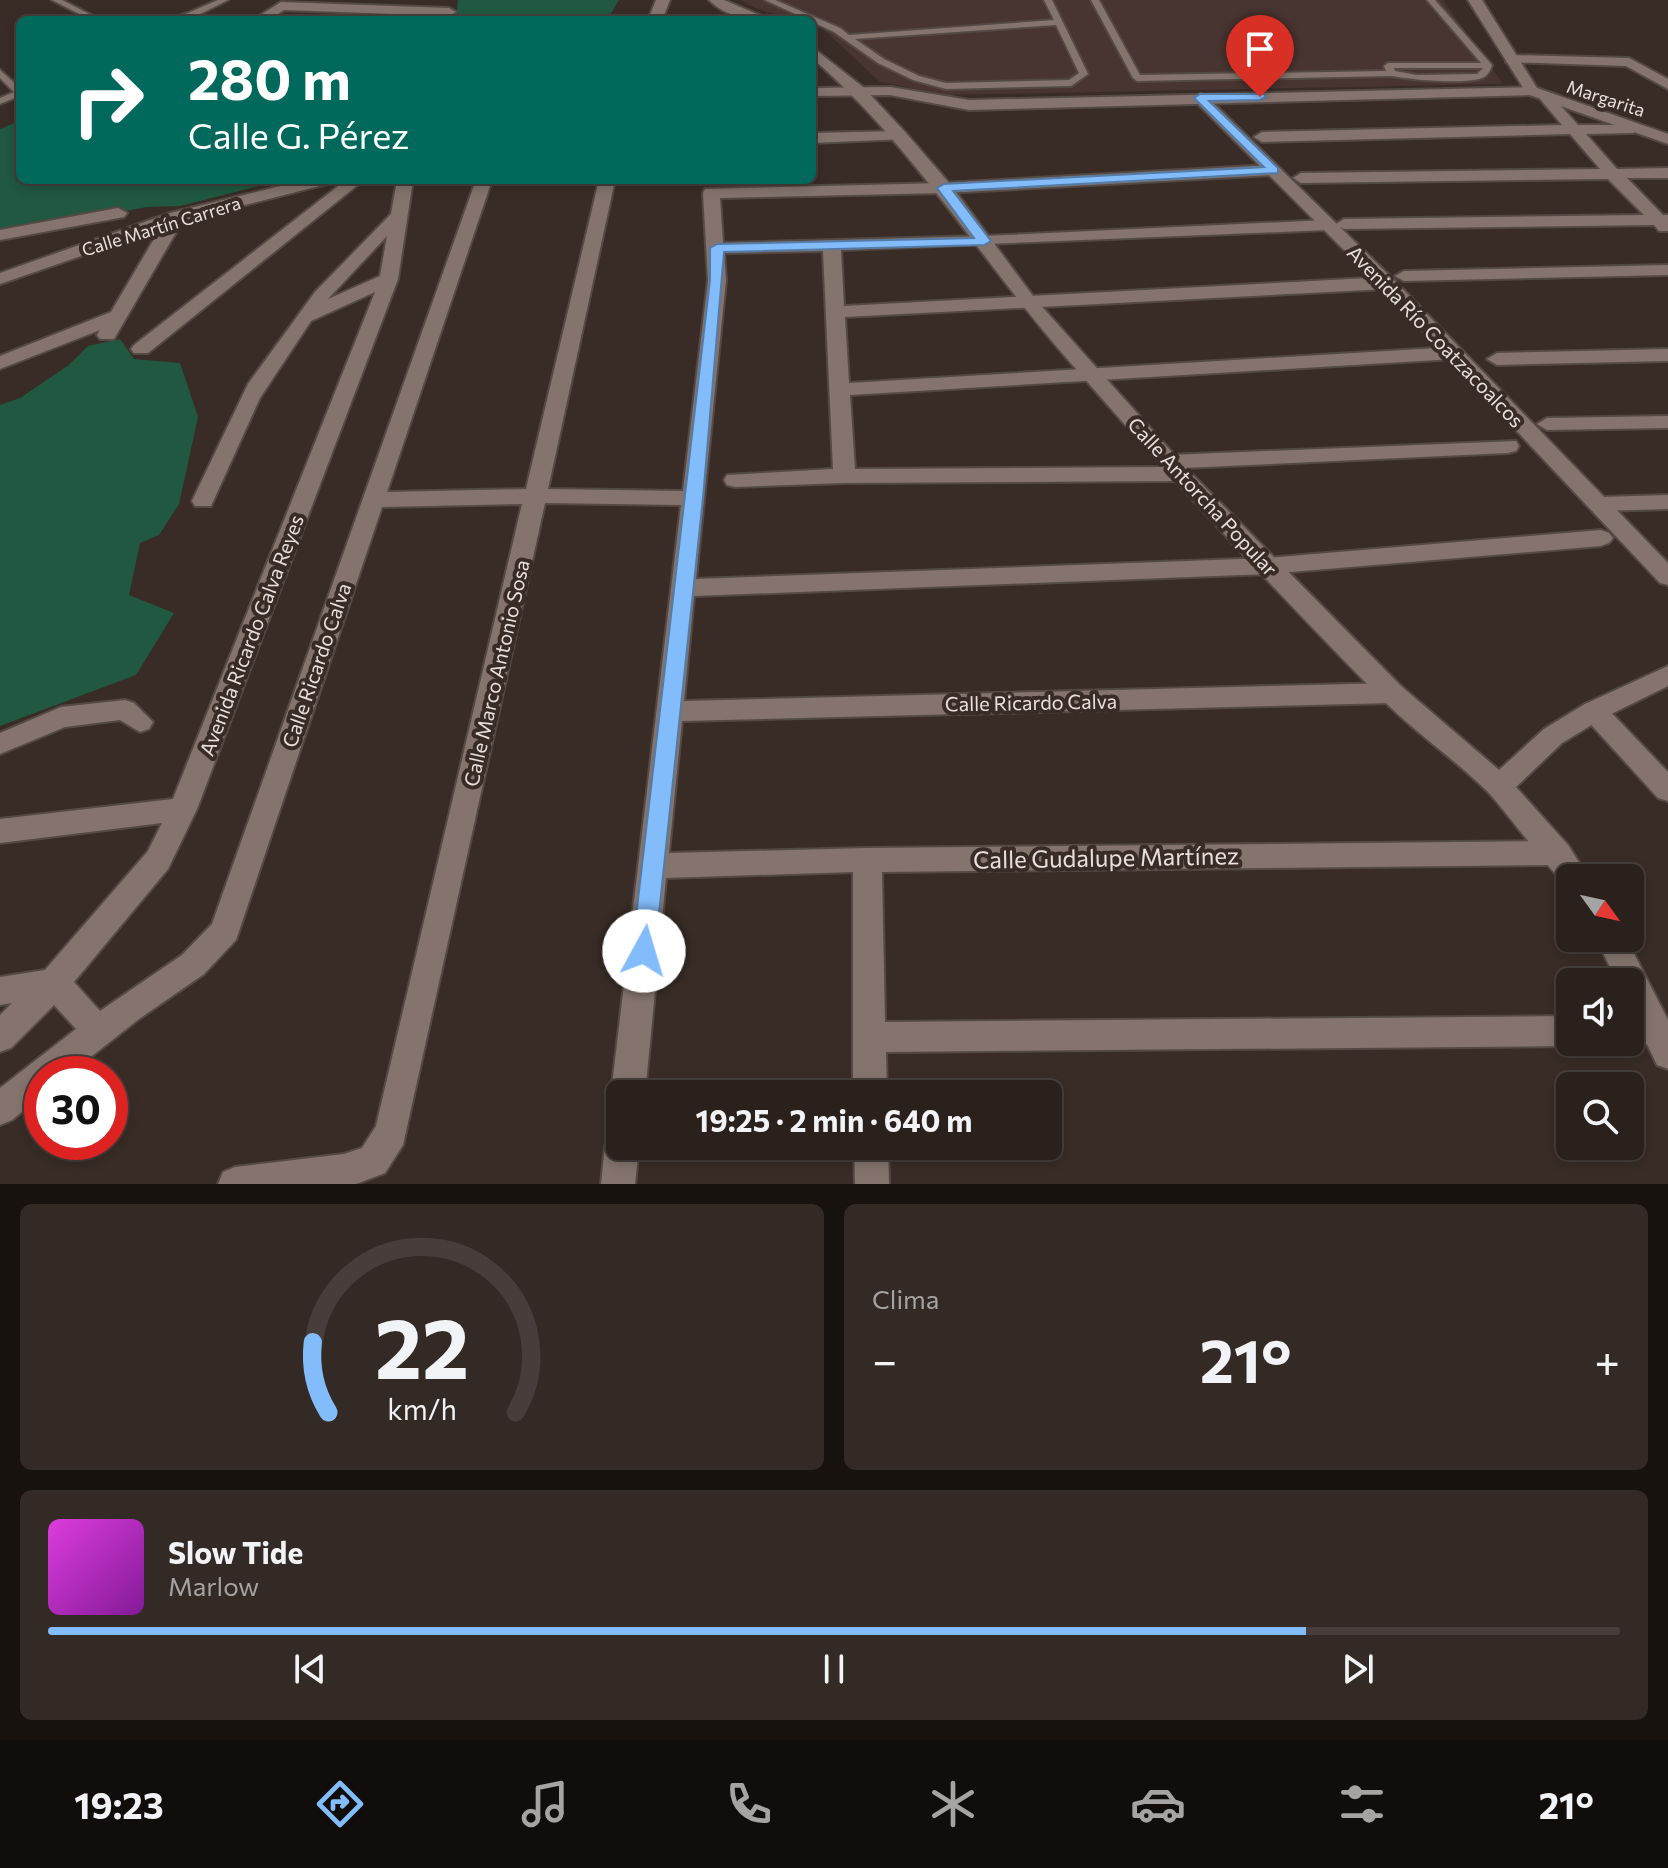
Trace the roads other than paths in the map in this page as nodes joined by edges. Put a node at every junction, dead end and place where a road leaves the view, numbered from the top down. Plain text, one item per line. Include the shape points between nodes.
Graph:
1 (56, 0) edge
2 (224, 0) edge
3 (716, 0) edge
4 (769, 0) edge
5 (1048, 0) edge
6 (1095, 0) edge
7 (1431, 0) edge
8 (1475, 0) edge
9 (449, 11) edge
10 (365, 14) edge
11 (89, 16) edge
12 (187, 16) edge
13 (266, 16) edge
14 (736, 16) edge
15 (805, 16) edge
16 (816, 21) edge
17 (1060, 22) junction
18 (848, 37) junction
19 (816, 54) edge
20 (1511, 59) junction
21 (0, 73) edge
22 (1668, 85) edge
23 (16, 89) edge
24 (858, 90) junction
25 (816, 92) edge
26 (1540, 95) junction
27 (1200, 98) junction
28 (1633, 128) junction
29 (1575, 130) junction
30 (900, 136) junction
31 (1262, 137) dead end
32 (816, 138) edge
33 (1668, 139) edge
34 (1274, 170) junction
35 (1612, 173) junction
36 (1668, 173) edge
37 (1301, 178) dead end
38 (309, 184) edge
39 (351, 184) edge
40 (404, 184) edge
41 (483, 184) edge
42 (606, 184) edge
43 (944, 188) junction
44 (118, 213) dead end
45 (176, 217) junction
46 (397, 218) junction
47 (1665, 223) edge
48 (1336, 225) junction
49 (0, 235) edge
50 (984, 241) junction
51 (832, 247) junction
52 (717, 248) junction
53 (1668, 270) edge
54 (0, 279) edge
55 (389, 279) junction
56 (1396, 280) junction
57 (1029, 304) junction
58 (835, 312) junction
59 (118, 316) junction
60 (306, 316) junction
61 (107, 335) dead end
62 (141, 349) dead end
63 (1454, 353) junction
64 (1668, 355) edge
65 (1497, 359) dead end
66 (0, 363) edge
67 (1093, 377) junction
68 (838, 390) junction
69 (1668, 422) edge
70 (1547, 424) dead end
71 (1508, 446) dead end
72 (1175, 468) junction
73 (844, 476) junction
74 (735, 480) dead end
75 (537, 496) junction
76 (694, 498) junction
77 (373, 500) junction
78 (203, 501) dead end
79 (1668, 502) edge
80 (1601, 504) junction
81 (1601, 538) dead end
82 (1268, 566) junction
83 (1668, 577) edge
84 (684, 588) junction
85 (1668, 675) edge
86 (1392, 693) junction
87 (671, 711) junction
88 (1594, 711) junction
89 (140, 722) dead end
90 (0, 744) edge
91 (1499, 786) junction
92 (1668, 790) edge
93 (183, 809) junction
94 (0, 831) edge
95 (1558, 853) junction
96 (867, 860) junction
97 (1565, 864) edge
98 (653, 866) junction
99 (1617, 952) edge
100 (54, 983) junction
101 (0, 991) edge
102 (98, 1031) junction
103 (1556, 1031) edge
104 (0, 1037) edge
105 (870, 1037) junction
106 (1651, 1038) edge
107 (67, 1056) edge
108 (630, 1080) edge
109 (870, 1080) edge
110 (24, 1090) edge
111 (0, 1109) edge
112 (621, 1160) edge
113 (871, 1160) edge
114 (235, 1184) edge
115 (618, 1184) edge
116 (872, 1184) edge

1 - 11 lane
2 - 12 lane
3 - 14 street
4 - 15 lane
5 - 17 lane
6 - 7 lane via 1137,78 1479,76 1488,65
8 - 20 street
9 - 10 street
10 - 13 street via 281,6
16 - 18 lane
17 - 18 lane
17 - 18 lane via 1084,74 1071,83 946,86 881,61
19 - 24 street, Calle Antorcha Popular
20 - 22 street via 1629,62
20 - 26 street
21 - 23 lane
24 - 25 street, Margarita
24 - 27 street, Margarita via 969,105
24 - 30 street, Calle Antorcha Popular
26 - 27 street, Margarita
26 - 28 street, Margarita
26 - 29 street
27 - 34 street, Avenida Río Coatzacoalcos
28 - 29 street
28 - 33 street, Margarita
29 - 31 street
29 - 35 street
30 - 32 street
30 - 43 street, Calle Antorcha Popular
34 - 43 street
34 - 48 street, Avenida Río Coatzacoalcos
35 - 36 street
35 - 37 street
35 - 47 street
38 - 45 street, Calle Martín Carrera
39 - 62 street
40 - 46 street, Avenida Ricardo Calva Reyes
41 - 77 street, Calle Ricardo Calva
42 - 75 street, Calle Marco Antonio Sosa
43 - 50 street, Calle Antorcha Popular
43 - 52 street via 711,193
44 - 49 street
45 - 54 street, Calle Martín Carrera
45 - 59 street
46 - 55 street, Avenida Ricardo Calva Reyes
46 - 60 street via 360,250
47 - 48 street
48 - 50 street
48 - 56 street, Avenida Río Coatzacoalcos
50 - 51 street
50 - 57 street, Calle Antorcha Popular
51 - 52 street
51 - 58 street
52 - 76 street
53 - 56 street
55 - 60 street
55 - 93 street, Avenida Ricardo Calva Reyes
56 - 57 street
56 - 63 street, Avenida Río Coatzacoalcos
57 - 58 street
57 - 67 street, Calle Antorcha Popular
58 - 68 street
59 - 61 street
59 - 66 street
60 - 78 street via 257,385
63 - 67 street
63 - 80 street, Avenida Río Coatzacoalcos
64 - 65 street
67 - 68 street
67 - 72 street, Calle Antorcha Popular
68 - 73 street
69 - 70 street
71 - 72 street
72 - 73 street
72 - 82 street, Calle Antorcha Popular
73 - 74 street
75 - 76 street
75 - 77 street
75 - 114 street, Calle Marco Antonio Sosa via 391,1133 373,1161 344,1171
76 - 84 street
77 - 102 street, Calle Ricardo Calva via 225,931 193,964
79 - 80 street
80 - 83 street, Avenida Río Coatzacoalcos
81 - 82 street
82 - 84 street
82 - 86 street, Calle Antorcha Popular
84 - 87 street
85 - 88 street
86 - 87 street, Calle Ricardo Calva
86 - 91 street, Calle Antorcha Popular
87 - 98 street
88 - 91 street via 1553,736
88 - 92 street
89 - 90 street via 125,710 61,717
91 - 95 street, Calle Antorcha Popular
93 - 94 street
93 - 100 street, Avenida Ricardo Calva Reyes via 158,860
95 - 96 street, Calle Gudalupe Martínez
95 - 97 street, Calle Antorcha Popular
96 - 98 street, Calle Gudalupe Martínez
96 - 105 street
98 - 108 street
99 - 106 street
100 - 101 street
100 - 102 street
100 - 104 street, Avenida Ricardo Calva Reyes
102 - 107 street, Calle Ricardo Calva
103 - 105 street
105 - 109 street
110 - 111 street, Calle Ricardo Calva
112 - 115 street
113 - 116 street

